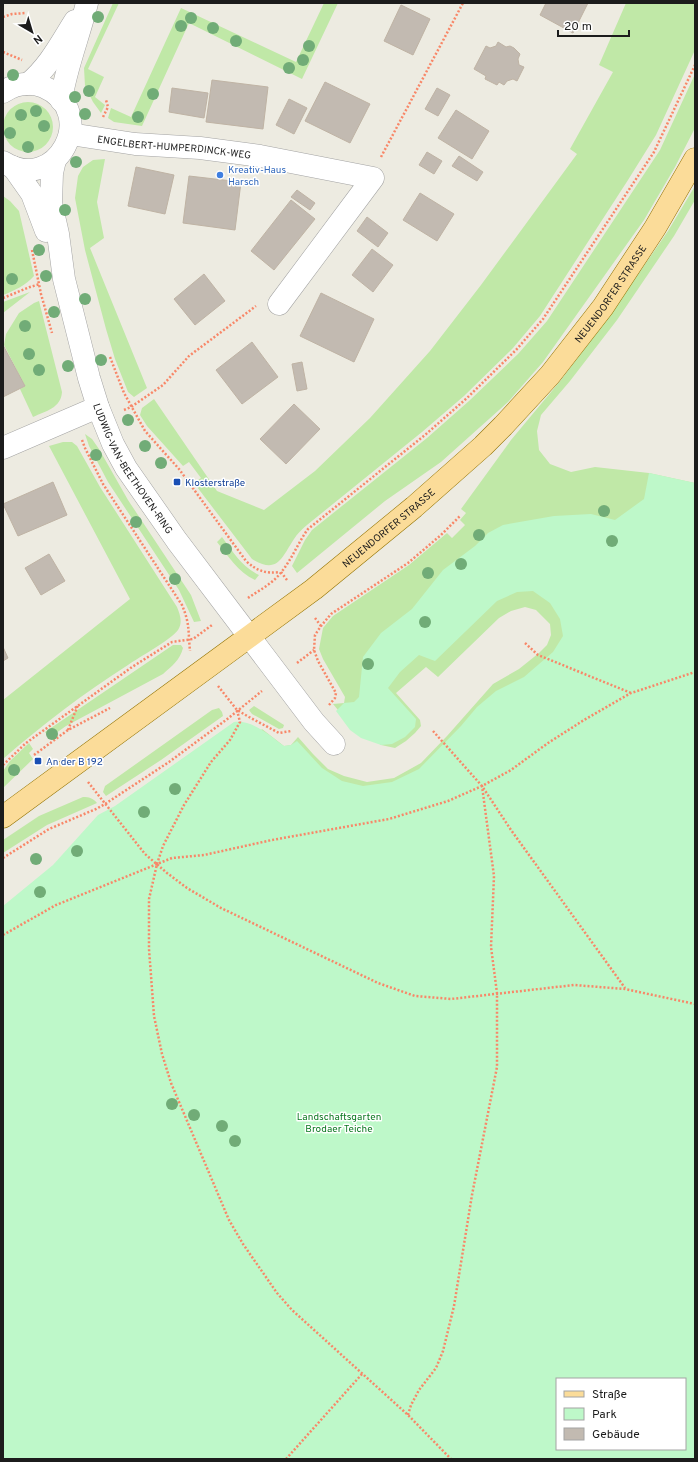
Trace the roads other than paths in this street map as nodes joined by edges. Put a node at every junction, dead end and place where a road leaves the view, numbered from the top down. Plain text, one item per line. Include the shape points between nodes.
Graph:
1 (86, 3) edge
2 (28, 84) junction
3 (3, 92) edge
4 (61, 100) junction
5 (70, 134) junction
6 (54, 160) junction
7 (695, 160) edge
8 (8, 165) edge
9 (64, 279) junction
10 (279, 304) dead end
11 (98, 407) junction
12 (3, 448) edge
13 (249, 636) junction
14 (334, 744) dead end
15 (3, 817) edge

1 - 2 street via 52,58
1 - 4 street
2 - 3 street via 13,86
2 - 4 street via 49,90
4 - 5 street, LUDWIG-VAN-BEETHOVEN-RING via 68,113
5 - 6 street, LUDWIG-VAN-BEETHOVEN-RING via 63,151
5 - 10 street, ENGELBERT-HUMPERDINCK-WEG via 135,144 200,148 260,156 373,178
6 - 8 street, LUDWIG-VAN-BEETHOVEN-RING via 31,170
6 - 9 street, LUDWIG-VAN-BEETHOVEN-RING via 51,203
7 - 13 main road, NEUENDORFER STRASSE via 655,228 603,307 550,375 503,426 357,554
8 - 9 street, LUDWIG-VAN-BEETHOVEN-RING via 23,180 34,200
9 - 11 street, LUDWIG-VAN-BEETHOVEN-RING
11 - 12 street
11 - 13 street, LUDWIG-VAN-BEETHOVEN-RING via 126,468
13 - 14 street, LUDWIG-VAN-BEETHOVEN-RING via 314,722
13 - 15 main road, NEUENDORFER STRASSE

